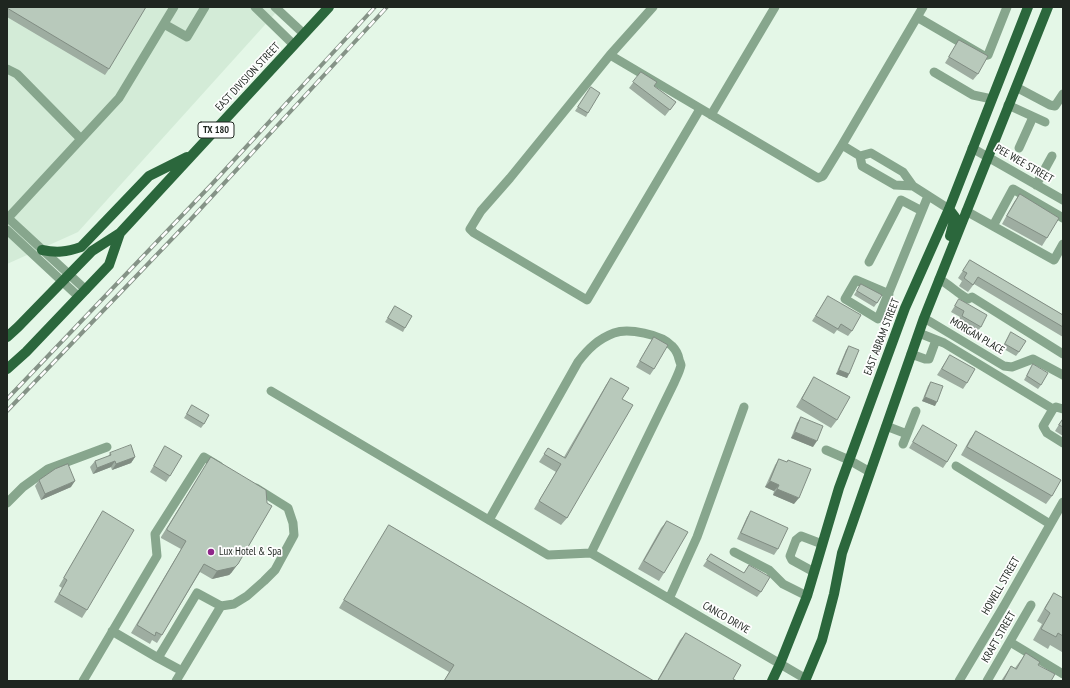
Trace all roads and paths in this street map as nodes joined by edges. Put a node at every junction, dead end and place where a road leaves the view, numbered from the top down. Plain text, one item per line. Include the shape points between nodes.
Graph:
1 (174, 7) edge
2 (205, 7) edge
3 (255, 7) edge
4 (275, 7) edge
5 (329, 7) edge
6 (653, 7) edge
7 (775, 7) edge
8 (923, 7) edge
9 (1007, 7) edge
10 (1028, 7) edge
11 (1048, 7) edge
12 (917, 17) junction
13 (164, 24) junction
14 (304, 34) junction
15 (294, 45) junction
16 (610, 55) junction
17 (7, 69) edge
18 (934, 72) dead end
19 (1016, 86) junction
20 (1063, 94) edge
21 (992, 99) junction
22 (1008, 105) junction
23 (700, 109) junction
24 (712, 115) junction
25 (1033, 117) junction
26 (1045, 122) dead end
27 (81, 140) junction
28 (842, 145) junction
29 (972, 148) junction
30 (1019, 148) dead end
31 (192, 155) junction
32 (860, 156) junction
33 (1052, 156) dead end
34 (987, 157) junction
35 (1020, 176) junction
36 (1036, 185) junction
37 (913, 186) junction
38 (1013, 190) junction
39 (928, 196) junction
40 (1063, 200) edge
41 (949, 209) junction
42 (966, 211) junction
43 (922, 212) junction
44 (1063, 218) edge
45 (7, 219) edge
46 (993, 226) junction
47 (7, 230) edge
48 (120, 233) junction
49 (1063, 244) edge
50 (42, 250) junction
51 (869, 262) dead end
52 (66, 278) junction
53 (939, 279) junction
54 (82, 294) junction
55 (889, 294) junction
56 (929, 306) junction
57 (924, 318) junction
58 (919, 333) junction
59 (7, 337) edge
60 (936, 340) junction
61 (911, 354) junction
62 (1063, 354) edge
63 (7, 369) edge
64 (1063, 375) edge
65 (271, 391) dead end
66 (744, 407) dead end
67 (1053, 409) junction
68 (1063, 410) edge
69 (916, 411) dead end
70 (886, 426) junction
71 (907, 434) junction
72 (1063, 443) edge
73 (903, 444) dead end
74 (107, 447) dead end
75 (826, 450) dead end
76 (849, 460) junction
77 (956, 466) dead end
78 (230, 472) edge
79 (870, 472) junction
80 (249, 484) edge
81 (1063, 502) edge
82 (7, 503) edge
83 (489, 520) junction
84 (1050, 524) junction
85 (822, 544) junction
86 (734, 552) dead end
87 (591, 553) junction
88 (814, 572) junction
89 (807, 596) junction
90 (669, 599) junction
91 (1031, 605) dead end
92 (221, 606) junction
93 (112, 631) junction
94 (1010, 642) junction
95 (158, 658) junction
96 (780, 664) junction
97 (182, 671) junction
98 (1061, 676) edge
99 (806, 680) edge
100 (83, 681) edge
101 (176, 681) edge
102 (772, 681) edge
103 (959, 681) edge
104 (987, 681) edge

1 - 13 street
2 - 13 street via 186,37
3 - 15 street
4 - 14 street
5 - 14 main road, EAST DIVISION STREET / TX 180
6 - 16 street
7 - 24 street
8 - 12 street
9 - 12 street via 988,55 984,56
10 - 21 main road, EAST ABRAM STREET
11 - 19 main road
12 - 28 street
13 - 27 street via 120,98
14 - 15 main road, EAST DIVISION STREET / TX 180
15 - 31 main road, EAST DIVISION STREET / TX 180
16 - 23 street
16 - 23 street via 481,211 470,229 474,233 586,300
17 - 27 street via 17,74
18 - 21 street via 973,95
19 - 20 street via 1055,106
19 - 22 main road
21 - 29 main road, EAST ABRAM STREET
22 - 25 street
22 - 34 main road
23 - 24 street
24 - 28 street via 818,178 823,176
25 - 26 street
25 - 30 street
27 - 45 street
28 - 32 street
29 - 34 street, PEE WEE STREET
29 - 41 main road, EAST ABRAM STREET
31 - 48 main road, EAST DIVISION STREET / TX 180
31 - 50 main road via 149,176 81,247 68,251
32 - 37 street via 871,153 903,172
32 - 37 street via 862,166 895,185
33 - 36 street
34 - 35 street, PEE WEE STREET
34 - 42 main road
35 - 36 street, PEE WEE STREET
35 - 38 street
36 - 40 street, PEE WEE STREET
37 - 39 street
38 - 44 street
38 - 46 street
39 - 41 street
39 - 43 street
41 - 56 main road via 954,215 954,220 934,275
41 - 76 main road, EAST ABRAM STREET via 905,308
42 - 46 street
42 - 53 main road
43 - 51 street via 901,200
43 - 55 street
45 - 50 street
46 - 49 street via 1054,260
47 - 52 street
48 - 52 main road, EAST DIVISION STREET / TX 180 via 92,251
48 - 54 main road, EAST DIVISION STREET / TX 180 via 110,265
50 - 52 street
52 - 54 street
52 - 59 main road, EAST DIVISION STREET / TX 180
53 - 56 main road
53 - 62 street via 956,292 968,299 972,298
54 - 63 main road, EAST DIVISION STREET / TX 180
55 - 55 street via 878,319 845,299 856,280
56 - 57 main road
57 - 58 main road
57 - 64 street, MORGAN PLACE via 1004,366 1012,367 1033,359
58 - 60 street
58 - 61 main road
60 - 61 street via 929,359
60 - 67 street
61 - 70 main road
65 - 83 street
66 - 90 street via 697,537
67 - 68 street via 1056,407
67 - 72 street via 1043,426 1047,433
69 - 71 street
70 - 71 street
70 - 79 main road
71 - 73 street
74 - 82 street via 48,469 23,487
75 - 76 street
76 - 79 street
76 - 85 main road, EAST ABRAM STREET
77 - 84 street
78 - 93 street via 204,457 155,534 157,556
79 - 99 main road via 842,553 822,640
80 - 92 street via 288,508 295,527 294,535 275,570 264,581 234,604
81 - 84 street, HOWELL STREET
83 - 87 street via 548,555
83 - 87 street via 588,348 615,332 645,333 661,338 672,345 681,365
84 - 103 street, HOWELL STREET
85 - 88 main road, EAST ABRAM STREET
85 - 88 street via 801,536 796,540 790,556 792,560
86 - 89 street via 769,570 783,584
87 - 90 street, CANCO DRIVE
88 - 89 main road, EAST ABRAM STREET
89 - 96 main road, EAST ABRAM STREET
90 - 96 street, CANCO DRIVE
91 - 94 street, KRAFT STREET
92 - 95 street via 198,593
92 - 97 street
93 - 95 street
93 - 100 street
94 - 98 street
94 - 104 street, KRAFT STREET
95 - 97 street
96 - 99 street, CANCO DRIVE
96 - 102 main road, EAST ABRAM STREET
97 - 101 street

